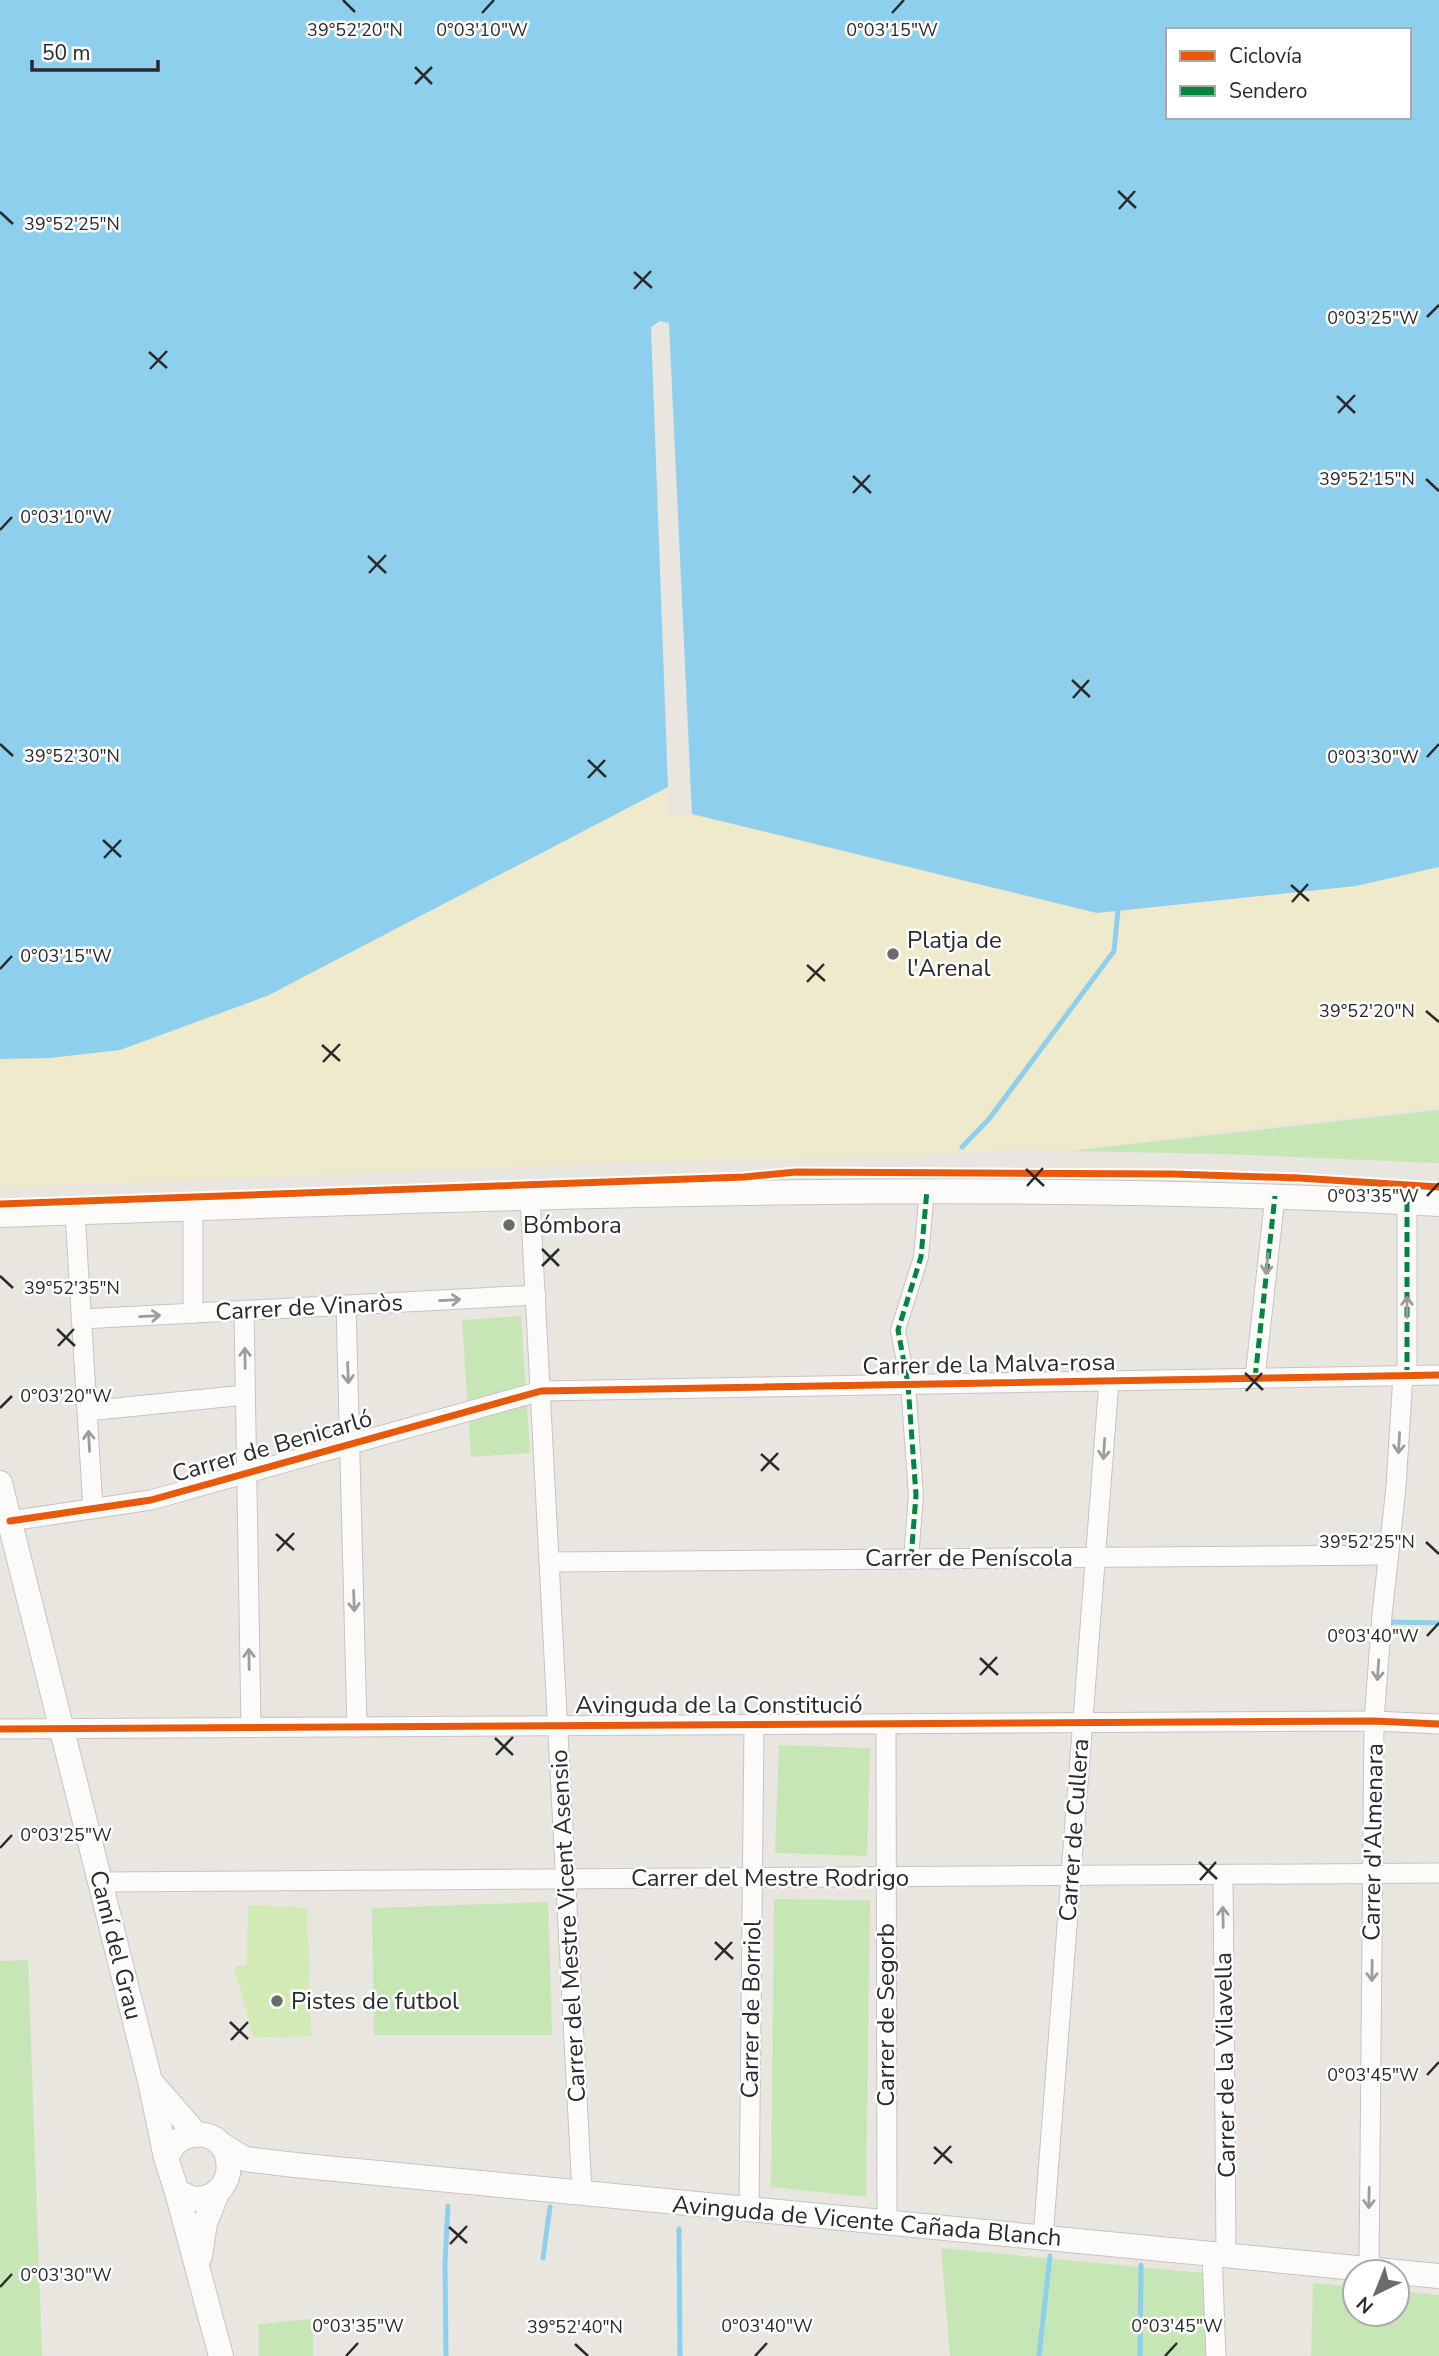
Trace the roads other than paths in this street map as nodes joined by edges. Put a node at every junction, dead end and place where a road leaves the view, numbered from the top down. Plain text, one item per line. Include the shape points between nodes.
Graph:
1 (927, 1190) junction
2 (1275, 1196) junction
3 (530, 1197) junction
4 (1407, 1202) junction
5 (1439, 1204) edge
6 (193, 1209) junction
7 (75, 1213) junction
8 (0, 1215) edge
9 (536, 1295) junction
10 (346, 1305) junction
11 (244, 1311) junction
12 (193, 1313) junction
13 (82, 1319) junction
14 (1405, 1375) junction
15 (1439, 1375) edge
16 (1255, 1378) junction
17 (1109, 1381) junction
18 (908, 1384) junction
19 (541, 1391) junction
20 (245, 1395) junction
21 (87, 1411) junction
22 (350, 1445) junction
23 (246, 1474) junction
24 (0, 1483) edge
25 (93, 1509) junction
26 (10, 1521) junction
27 (1389, 1555) junction
28 (1095, 1557) junction
29 (911, 1559) junction
30 (549, 1562) junction
31 (1374, 1721) junction
32 (1083, 1722) junction
33 (754, 1724) junction
34 (886, 1724) junction
35 (1439, 1724) edge
36 (558, 1726) junction
37 (251, 1727) junction
38 (357, 1727) junction
39 (62, 1728) junction
40 (0, 1729) edge
41 (1439, 1873) edge
42 (1223, 1874) junction
43 (1373, 1874) junction
44 (1071, 1875) junction
45 (886, 1877) junction
46 (752, 1878) junction
47 (566, 1879) junction
48 (100, 1882) junction
49 (150, 2081) junction
50 (196, 2134) junction
51 (222, 2146) junction
52 (166, 2158) junction
53 (295, 2165) junction
54 (220, 2189) junction
55 (177, 2192) junction
56 (582, 2193) junction
57 (749, 2209) junction
58 (887, 2222) junction
59 (1043, 2238) junction
60 (1219, 2255) junction
61 (1369, 2258) edge
62 (1341, 2266) edge
63 (198, 2267) junction
64 (1411, 2273) edge
65 (1439, 2276) edge
66 (221, 2356) edge
67 (1216, 2356) edge

1 - 2 street
1 - 3 street
1 - 18 street via 922,1256 898,1330
2 - 4 street
2 -> 16 street
3 - 6 street
3 - 9 street, Carrer del Mestre Vicent Asensio
4 - 5 street
14 -> 4 street, Carrer d'Almenara
6 - 7 street
6 - 12 street
7 - 8 street
7 - 13 street
10 -> 9 street, Carrer de Vinaròs
9 - 19 street, Carrer del Mestre Vicent Asensio
10 - 11 street, Carrer de Vinaròs
10 -> 22 street
11 - 12 street, Carrer de Vinaròs
20 -> 11 street
13 -> 12 street, Carrer de Vinaròs
13 - 21 street
14 - 15 street, Carrer de la Malva-rosa
14 - 16 street, Carrer de la Malva-rosa
14 -> 27 street, Carrer d'Almenara
16 - 17 street, Carrer de la Malva-rosa
17 - 18 street, Carrer de la Malva-rosa
17 -> 28 street, Carrer de Cullera
18 - 19 street, Carrer de la Malva-rosa
18 - 29 street via 916,1495
19 - 22 street, Carrer de Benicarló
19 - 30 street, Carrer del Mestre Vicent Asensio
20 - 21 street
20 - 23 street
25 -> 21 street
22 - 23 street, Carrer de Benicarló
22 -> 38 street
23 - 25 street, Carrer de Benicarló via 151,1500
37 -> 23 street
24 - 26 street, Camí del Grau
25 - 26 street, Carrer de Benicarló
26 - 39 street, Camí del Grau
27 - 28 street, Carrer de Peníscola
27 -> 31 street, Carrer d'Almenara
28 - 29 street, Carrer de Peníscola
28 - 32 street, Carrer de Cullera
29 - 30 street, Carrer de Peníscola
30 - 36 street, Carrer del Mestre Vicent Asensio
31 - 32 street, Avinguda de la Constitució
31 - 35 street, Avinguda de la Constitució
31 - 43 street, Carrer d'Almenara
32 - 34 street, Avinguda de la Constitució
32 - 44 street, Carrer de Cullera
33 - 34 street, Avinguda de la Constitució
33 - 36 street, Avinguda de la Constitució
33 - 46 street, Carrer de Borriol
34 - 45 street, Carrer de Segorb
36 - 38 street, Avinguda de la Constitució
36 - 47 street, Carrer del Mestre Vicent Asensio
37 - 38 street, Avinguda de la Constitució
37 - 39 street, Avinguda de la Constitució
39 - 40 street, Avinguda de la Constitució
39 - 48 street, Camí del Grau
41 - 43 street, Carrer del Mestre Rodrigo
42 - 43 street, Carrer del Mestre Rodrigo
42 - 44 street, Carrer del Mestre Rodrigo
60 -> 42 street, Carrer de la Vilavella
43 -> 61 street, Carrer d'Almenara
44 - 45 street, Carrer del Mestre Rodrigo
44 - 59 street, Carrer de Cullera
45 - 46 street, Carrer del Mestre Rodrigo
45 - 58 street, Carrer de Segorb
46 - 47 street, Carrer del Mestre Rodrigo
46 - 57 street, Carrer de Borriol
47 - 48 street, Carrer del Mestre Rodrigo
47 - 56 street, Carrer del Mestre Vicent Asensio
48 - 49 street, Camí del Grau
49 - 50 street, Camí del Grau
49 - 52 street, Camí del Grau
50 - 51 street via 211,2137
50 - 52 street via 183,2137
51 - 53 street, Avinguda de Vicente Cañada Blanch via 245,2159
51 - 54 street via 229,2158 229,2173
52 - 55 street
53 - 54 street, Avinguda de Vicente Cañada Blanch via 252,2175
53 - 56 street, Avinguda de Vicente Cañada Blanch
54 - 55 street via 197,2199
54 - 63 street via 205,2223
55 - 63 street
56 - 57 street, Avinguda de Vicente Cañada Blanch
57 - 58 street, Avinguda de Vicente Cañada Blanch
58 - 59 street, Avinguda de Vicente Cañada Blanch
59 - 60 street, Avinguda de Vicente Cañada Blanch
60 - 62 street, Avinguda de Vicente Cañada Blanch
60 - 67 street, Carrer de la Vilavella
63 - 66 street
64 - 65 street, Avinguda de Vicente Cañada Blanch

